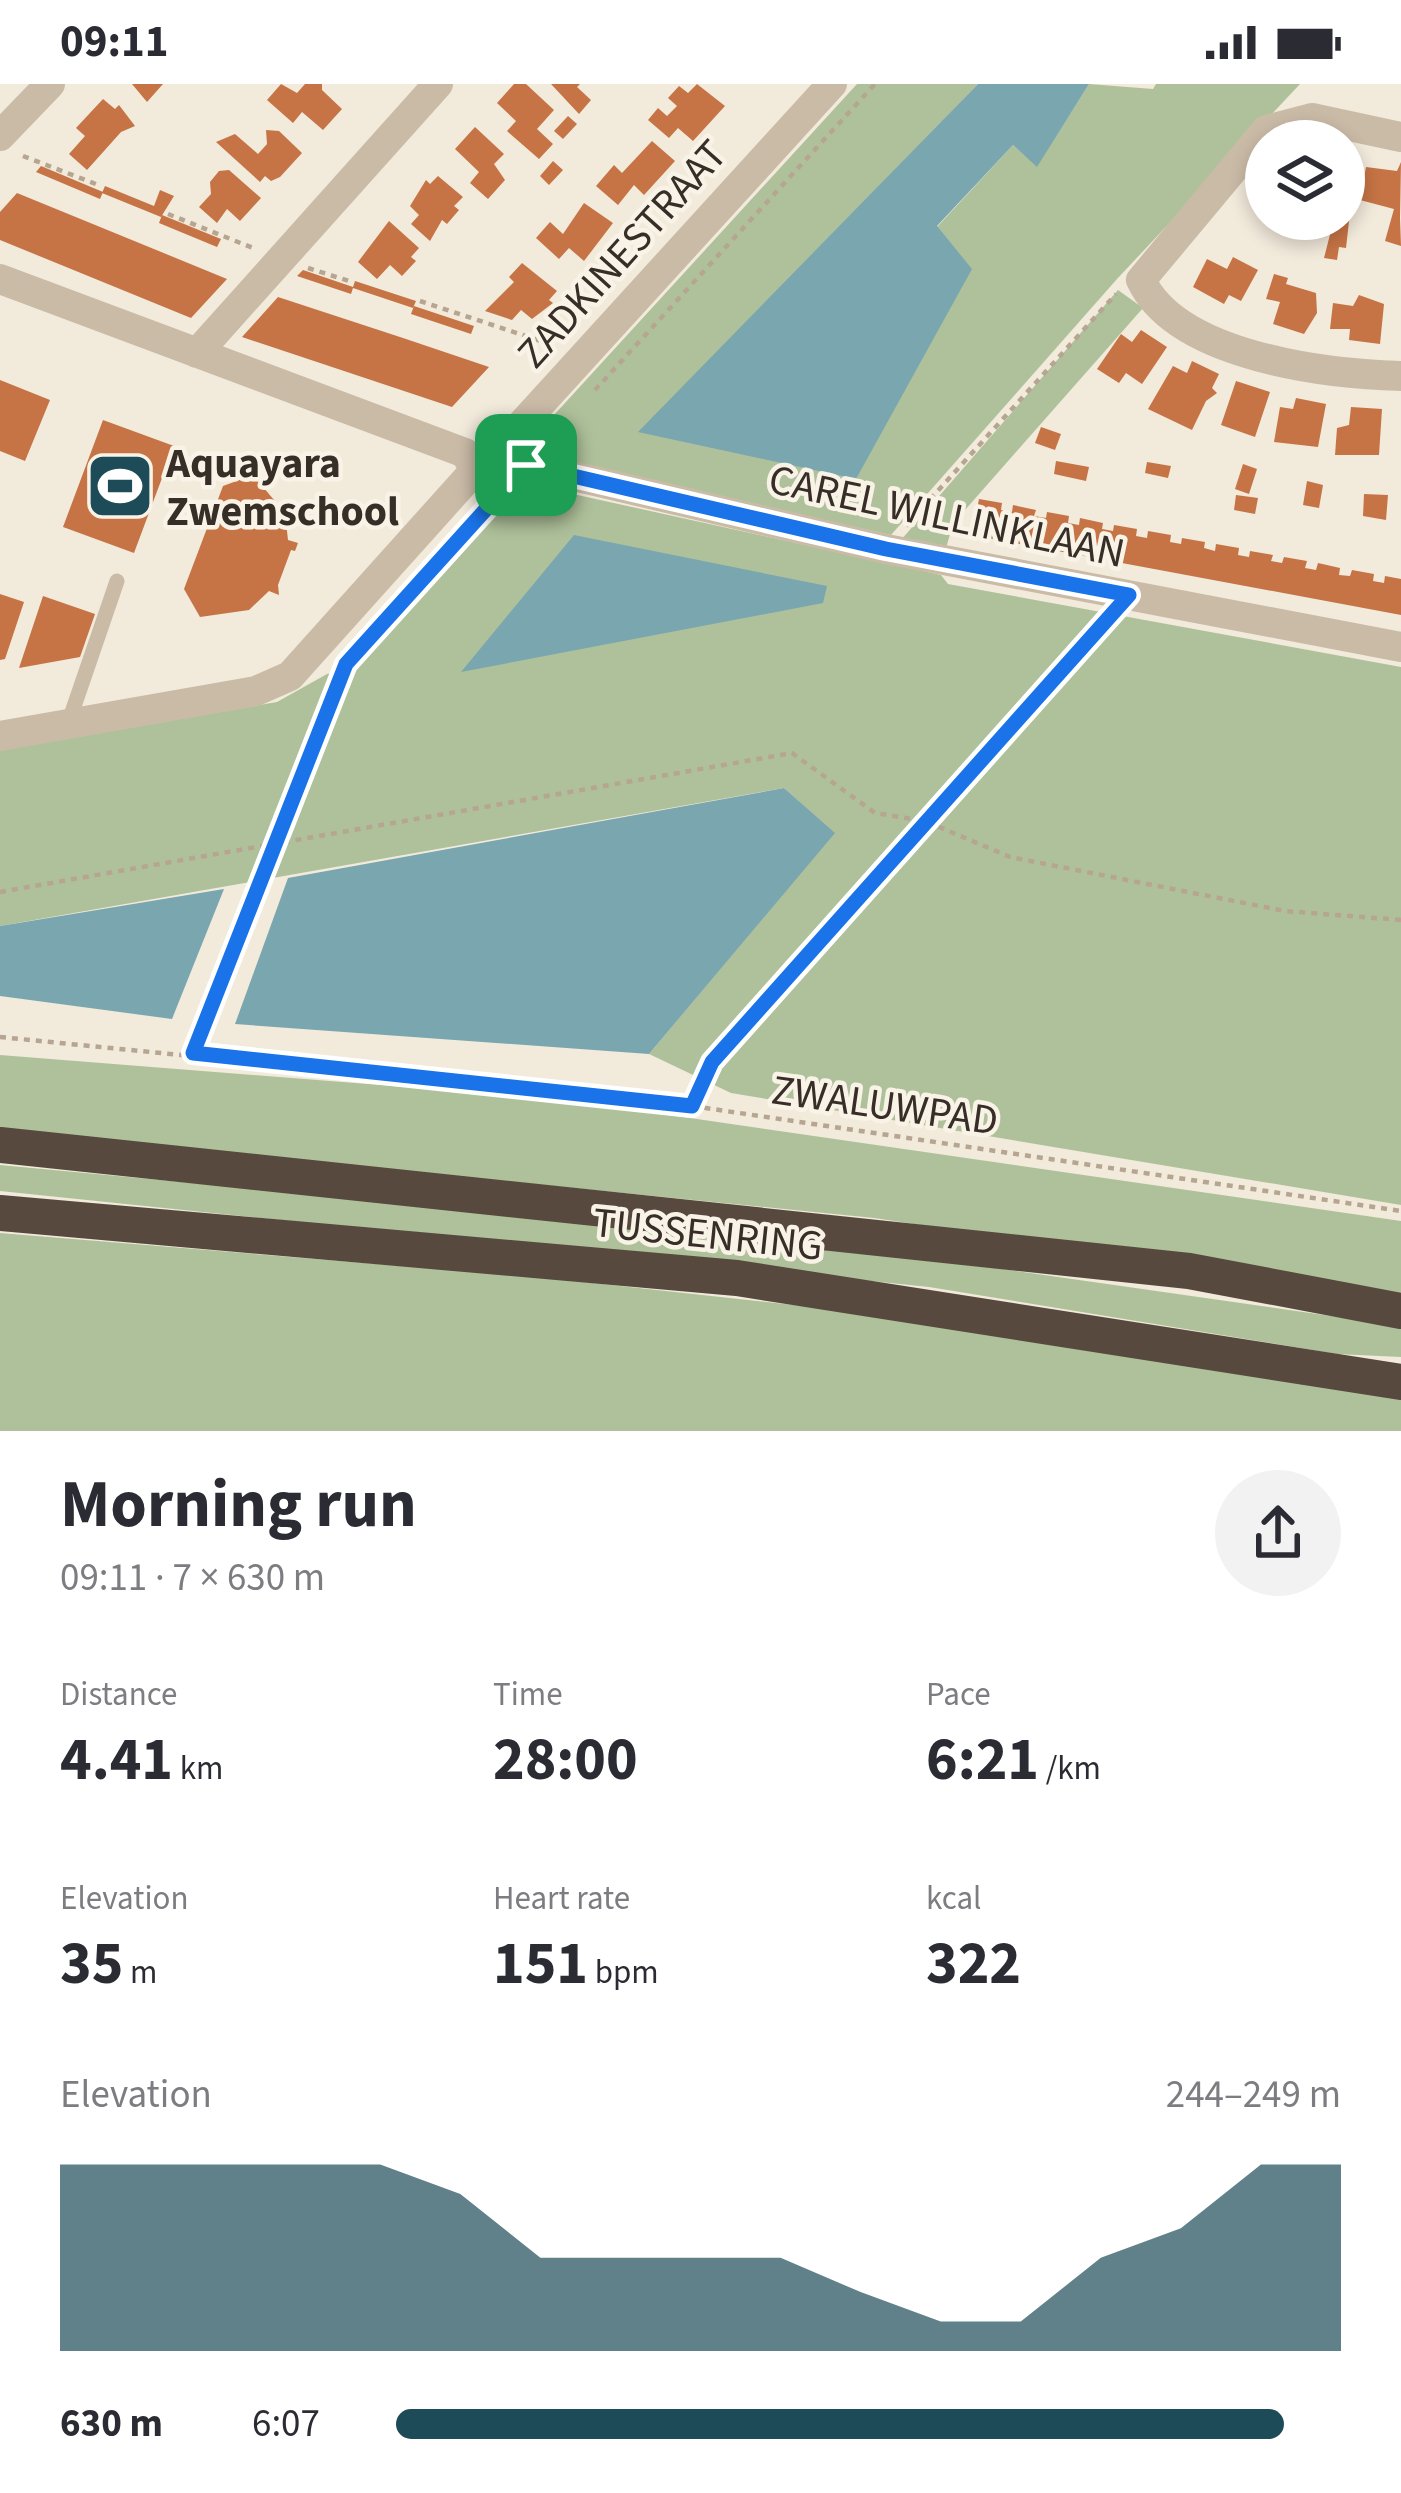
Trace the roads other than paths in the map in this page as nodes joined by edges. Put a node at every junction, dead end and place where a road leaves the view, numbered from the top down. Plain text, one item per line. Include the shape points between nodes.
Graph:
1 (50, 84) edge
2 (438, 84) edge
3 (832, 84) edge
4 (1401, 136) edge
5 (10, 146) edge
6 (0, 279) edge
7 (197, 353) junction
8 (1401, 376) edge
9 (526, 465) joint
10 (117, 581) dead end
11 (1401, 647) edge
12 (68, 724) junction
13 (0, 736) edge
14 (0, 1144) edge
15 (0, 1213) edge
16 (1401, 1311) edge
17 (1401, 1382) edge

1 - 5 street
2 - 7 street
3 - 9 street, ZADKINESTRAAT via 521,425 512,444 514,458
4 - 8 street via 1312,118 1266,130 1141,280 1156,304 1225,346 1322,373
6 - 7 street
7 - 12 street via 465,453 473,474 290,676 256,691
9 - 11 street, CAREL WILLINKLAAN via 886,549
10 - 12 lane
12 - 13 street
14 - 16 highway, TUSSENRING via 1189,1271
15 - 17 highway, TUSSENRING via 737,1278

